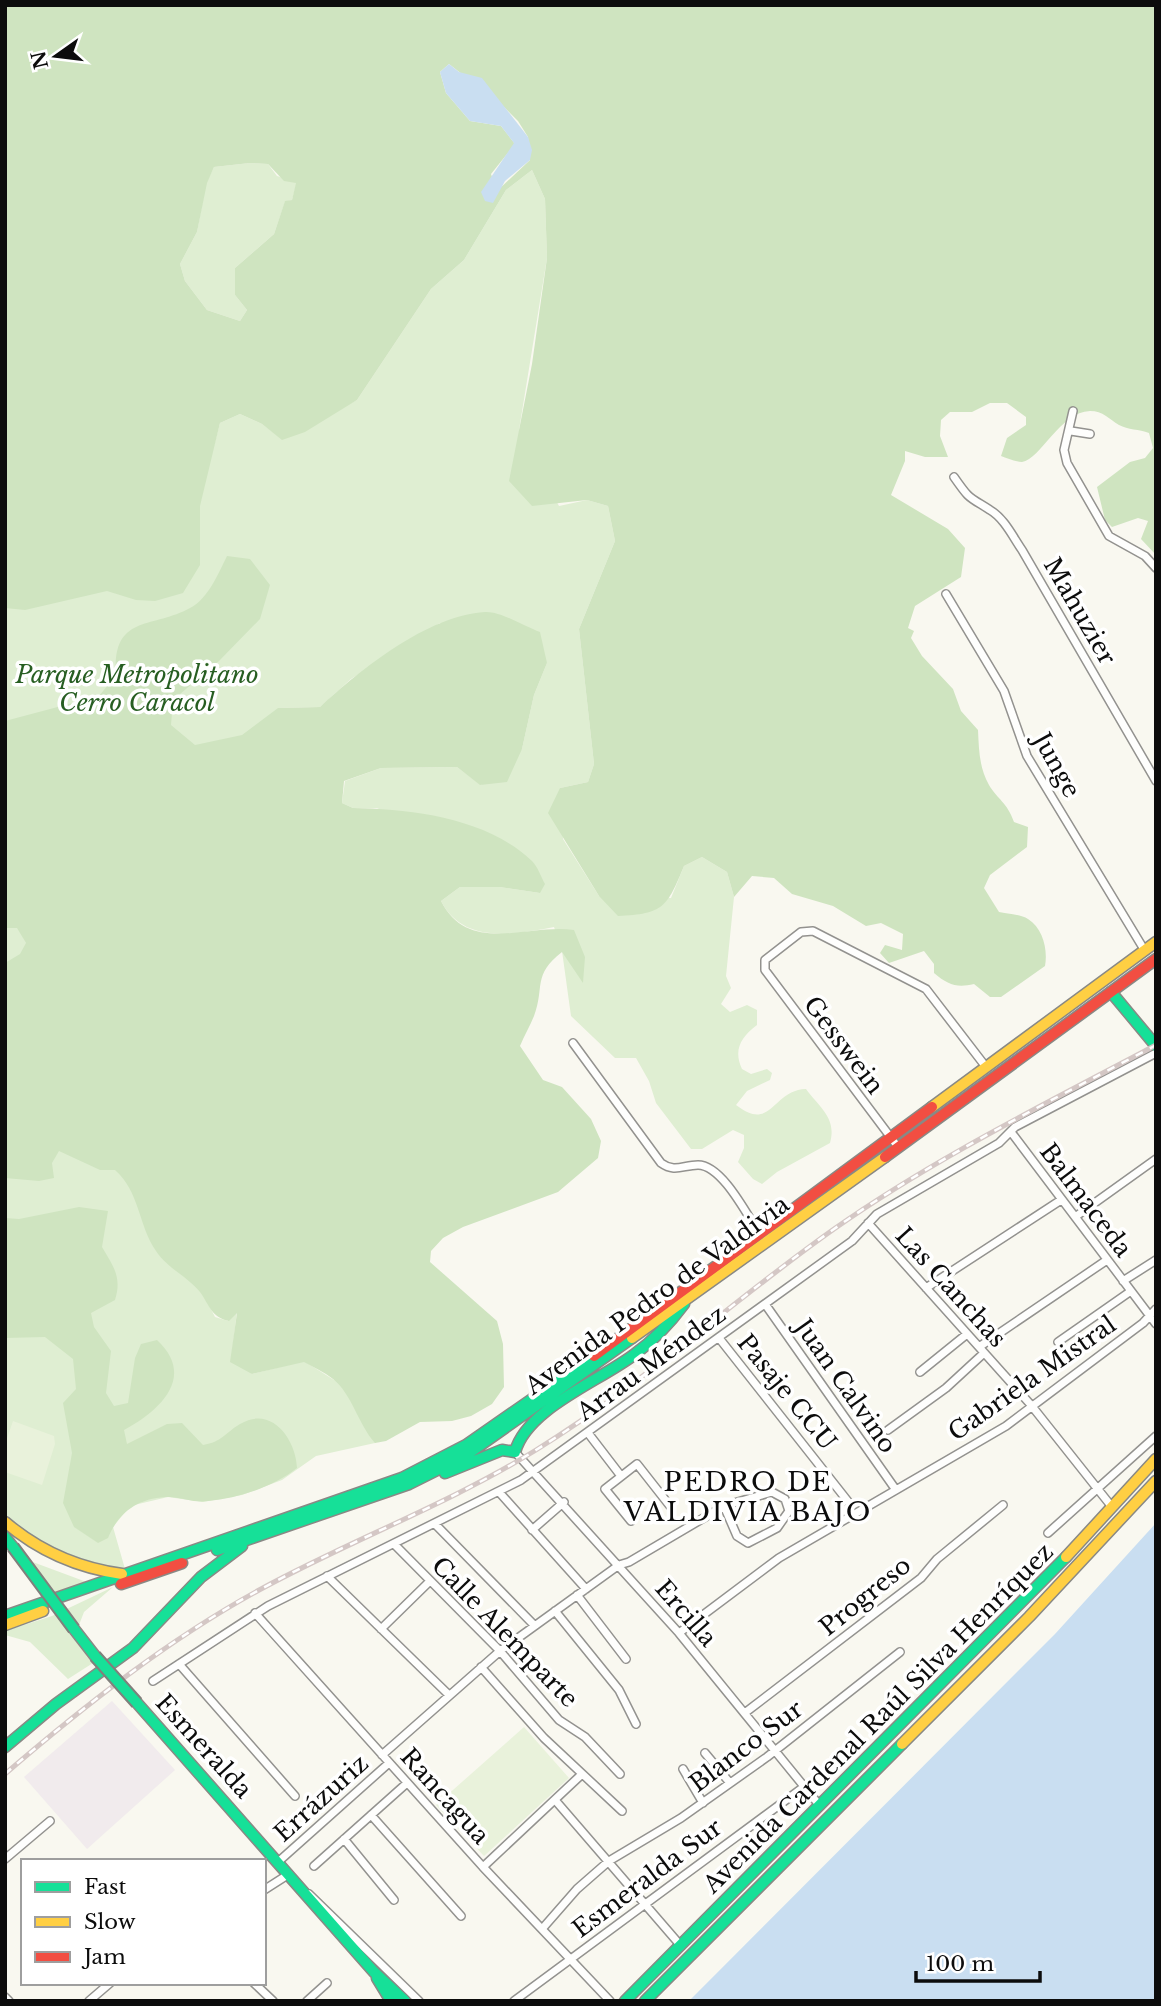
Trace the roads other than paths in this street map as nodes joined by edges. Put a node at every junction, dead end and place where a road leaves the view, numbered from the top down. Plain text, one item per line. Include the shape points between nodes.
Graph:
1 (1073, 411) dead end
2 (1071, 431) junction
3 (1090, 434) dead end
4 (954, 477) dead end
5 (1156, 568) edge
6 (946, 594) dead end
7 (1156, 781) edge
8 (1156, 942) edge
9 (1144, 951) junction
10 (1156, 958) edge
11 (1113, 974) junction
12 (1096, 986) junction
13 (1111, 992) junction
14 (573, 1043) dead end
15 (1156, 1046) edge
16 (1156, 1053) edge
17 (986, 1067) junction
18 (1011, 1132) junction
19 (890, 1137) junction
20 (898, 1147) junction
21 (1156, 1159) edge
22 (1061, 1200) junction
23 (1075, 1217) junction
24 (868, 1223) junction
25 (759, 1233) junction
26 (1156, 1260) edge
27 (1107, 1261) junction
28 (1123, 1281) junction
29 (926, 1288) junction
30 (1131, 1291) junction
31 (690, 1295) junction
32 (765, 1304) junction
33 (1156, 1309) edge
34 (1149, 1316) junction
35 (645, 1322) junction
36 (1156, 1324) edge
37 (967, 1334) junction
38 (719, 1338) junction
39 (1058, 1342) dead end
40 (646, 1345) junction
41 (982, 1350) junction
42 (620, 1365) junction
43 (920, 1372) dead end
44 (567, 1387) junction
45 (1031, 1405) junction
46 (888, 1430) dead end
47 (587, 1433) junction
48 (1156, 1436) edge
49 (515, 1452) junction
50 (1156, 1459) edge
51 (534, 1470) junction
52 (428, 1476) junction
53 (621, 1476) junction
54 (1156, 1481) edge
55 (1097, 1488) junction
56 (896, 1490) junction
57 (499, 1492) junction
58 (564, 1502) junction
59 (850, 1504) dead end
60 (1003, 1505) dead end
61 (670, 1506) dead end
62 (724, 1506) junction
63 (1112, 1507) junction
64 (631, 1521) dead end
65 (5, 1522) edge
66 (435, 1524) junction
67 (532, 1530) junction
68 (1048, 1533) dead end
69 (5, 1537) edge
70 (257, 1539) junction
71 (394, 1544) junction
72 (619, 1565) junction
73 (327, 1576) junction
74 (132, 1577) junction
75 (430, 1581) junction
76 (586, 1589) junction
77 (577, 1595) junction
78 (555, 1611) junction
79 (255, 1614) junction
80 (5, 1616) edge
81 (5, 1625) edge
82 (534, 1625) junction
83 (381, 1629) junction
84 (679, 1633) junction
85 (500, 1651) junction
86 (900, 1652) dead end
87 (626, 1659) dead end
88 (179, 1664) junction
89 (481, 1667) junction
90 (153, 1681) dead end
91 (449, 1695) junction
92 (746, 1712) junction
93 (636, 1724) dead end
94 (5, 1747) edge
95 (776, 1749) junction
96 (705, 1753) dead end
97 (382, 1755) junction
98 (389, 1763) junction
99 (682, 1769) dead end
100 (620, 1774) dead end
101 (581, 1775) junction
102 (407, 1783) junction
103 (730, 1783) junction
104 (805, 1786) junction
105 (295, 1796) dead end
106 (555, 1800) junction
107 (703, 1803) junction
108 (820, 1806) junction
109 (622, 1811) dead end
110 (371, 1815) junction
111 (50, 1821) dead end
112 (344, 1839) junction
113 (5, 1859) edge
114 (609, 1861) junction
115 (278, 1862) junction
116 (314, 1866) dead end
117 (483, 1867) junction
118 (289, 1874) junction
119 (266, 1889) edge
120 (303, 1890) junction
121 (394, 1900) dead end
122 (644, 1902) junction
123 (461, 1916) dead end
124 (542, 1929) junction
125 (681, 1946) junction
126 (570, 1960) junction
127 (374, 1972) junction
128 (327, 1983) dead end
129 (108, 1985) edge
130 (256, 1985) edge
131 (89, 2001) edge
132 (272, 2001) edge
133 (307, 2001) edge
134 (391, 2001) edge
135 (405, 2001) edge
136 (419, 2001) edge
137 (513, 2001) edge
138 (610, 2001) edge
139 (625, 2001) edge
140 (645, 2001) edge

1 - 2 street
2 - 3 street
2 - 5 street via 1066,459 1106,532
4 - 7 street, Mahuzier via 971,500 991,510 1015,540
6 - 9 street, Junge via 1004,691 1027,756
8 - 9 main road, Avenida Pedro de Valdivia
9 - 10 main road
9 - 11 main road, Avenida Pedro de Valdivia
10 - 13 main road, Avenida Pedro de Valdivia
11 - 12 main road, Avenida Pedro de Valdivia
11 - 13 main road
12 - 13 main road
12 - 17 main road, Avenida Pedro de Valdivia
13 - 15 main road
13 - 20 main road, Avenida Pedro de Valdivia
14 - 25 street via 661,1163 674,1169 698,1165 714,1170
16 - 18 street, Arrau Méndez
17 - 19 main road, Avenida Pedro de Valdivia
17 - 19 street, Gesswein via 926,989 813,931 801,932 763,964
18 - 22 street, Balmaceda
18 - 24 street, Arrau Méndez
19 - 20 street, Gesswein
19 - 25 main road, Avenida Pedro de Valdivia
20 - 31 main road, Avenida Pedro de Valdivia
21 - 23 street
22 - 23 street, Balmaceda
22 - 29 street
23 - 27 street, Balmaceda
24 - 29 street, Las Canchas
24 - 32 street, Arrau Méndez via 856,1238
25 - 35 main road, Avenida Pedro de Valdivia
26 - 28 street
27 - 28 street, Balmaceda
27 - 41 street
28 - 30 street, Balmaceda
29 - 37 street, Las Canchas
30 - 34 street, Balmaceda
30 - 39 street
31 - 35 main road, Avenida Pedro de Valdivia
31 - 40 main road
32 - 38 street, Arrau Méndez
32 - 56 street, Juan Calvino
33 - 34 street, Gabriela Mistral
34 - 36 street, Balmaceda
34 - 45 street, Gabriela Mistral
35 - 40 main road
35 - 44 main road, Avenida Pedro de Valdivia
35 - 74 main road, Avenida Pedro de Valdivia via 437,1462
37 - 41 street, Las Canchas
37 - 43 street
38 - 47 street, Arrau Méndez
38 - 59 street, Pasaje CCU
40 - 42 main road
41 - 45 street, Las Canchas
41 - 46 street via 940,1392
42 - 44 main road
42 - 49 main road via 538,1417 517,1438
44 - 52 main road, Avenida Pedro de Valdivia
45 - 55 street, Las Canchas
45 - 56 street, Gabriela Mistral via 991,1436
47 - 51 street, Arrau Méndez
47 - 53 street
48 - 55 street
49 - 51 street, Ercilla
49 - 52 main road via 502,1450 465,1467
50 - 63 main road, Avenida Cardenal Raúl Silva Henríquez
51 - 57 street, Arrau Méndez
51 - 58 street, Ercilla
52 - 70 main road, Avenida Pedro de Valdivia
53 - 61 street via 637,1464
53 - 64 street via 605,1489
54 - 140 main road, Avenida Cardenal Raúl Silva Henríquez via 1020,1626
55 - 63 street, Las Canchas
55 - 68 street
56 - 84 street, Gabriela Mistral via 779,1558
57 - 66 street, Arrau Méndez
57 - 67 street
58 - 67 street
58 - 72 street, Ercilla
60 - 92 street, Progreso via 937,1559 921,1578
62 - 62 street, Errázuriz via 772,1492 785,1499 789,1511 777,1528 748,1543 737,1536
62 - 72 street, Errázuriz
63 - 108 main road, Avenida Cardenal Raúl Silva Henríquez
65 - 74 main road via 28,1541 69,1560
66 - 71 street, Arrau Méndez
66 - 82 street
67 - 76 street
69 - 115 main road, Esmeralda, bridge via 95,1656
70 - 74 main road, Avenida Pedro de Valdivia
70 - 94 main road via 209,1570 133,1648
71 - 73 street, Arrau Méndez
71 - 75 street, Calle Alemparte
72 - 76 street, Errázuriz
72 - 84 street, Ercilla
73 - 79 street, Arrau Méndez
73 - 83 street
74 - 80 main road
74 - 81 main road
75 - 83 street
75 - 85 street, Calle Alemparte
76 - 77 street, Errázuriz
77 - 78 street, Errázuriz
77 - 87 street
78 - 82 street, Errázuriz
78 - 93 street via 619,1690
79 - 88 street, Arrau Méndez
79 - 97 street, Rancagua
82 - 85 street, Errázuriz
83 - 91 street
84 - 92 street, Ercilla
85 - 89 street, Errázuriz
85 - 100 street, Calle Alemparte via 558,1720 585,1737
86 - 95 street, Blanco Sur
88 - 90 street, Arrau Méndez
88 - 105 street, Esmeralda
89 - 91 street, Errázuriz
89 - 101 street
91 - 97 street, Errázuriz
92 - 95 street, Ercilla
95 - 103 street, Blanco Sur
95 - 104 street, Ercilla
96 - 103 street
97 - 98 street, Rancagua
98 - 102 street, Rancagua
98 - 115 street, Errázuriz
99 - 107 street
101 - 106 street
101 - 109 street
102 - 110 street, Errázuriz
102 - 117 street, Rancagua
103 - 107 street, Blanco Sur
104 - 108 street, Ercilla
104 - 122 street, Esmeralda Sur
106 - 114 street
106 - 117 street
107 - 114 street, Blanco Sur
108 - 125 main road, Avenida Cardenal Raúl Silva Henríquez
110 - 112 street, Errázuriz
110 - 123 street
111 - 113 street
112 - 116 street, Errázuriz
112 - 121 street
114 - 122 street
114 - 124 street, Blanco Sur
115 - 118 main road, Esmeralda
117 - 124 street, Rancagua
118 - 119 street, Errázuriz
118 - 120 main road, Esmeralda
120 - 127 main road, Esmeralda
120 - 136 street, Esmeralda via 319,1900
122 - 125 street
122 - 126 street, Esmeralda Sur
124 - 126 street, Rancagua
125 - 139 main road, Avenida Cardenal Raúl Silva Henríquez
126 - 137 street, Esmeralda Sur
126 - 138 street, Rancagua
127 - 134 main road
127 - 135 main road, Esmeralda
128 - 133 street
129 - 131 street
130 - 132 street

